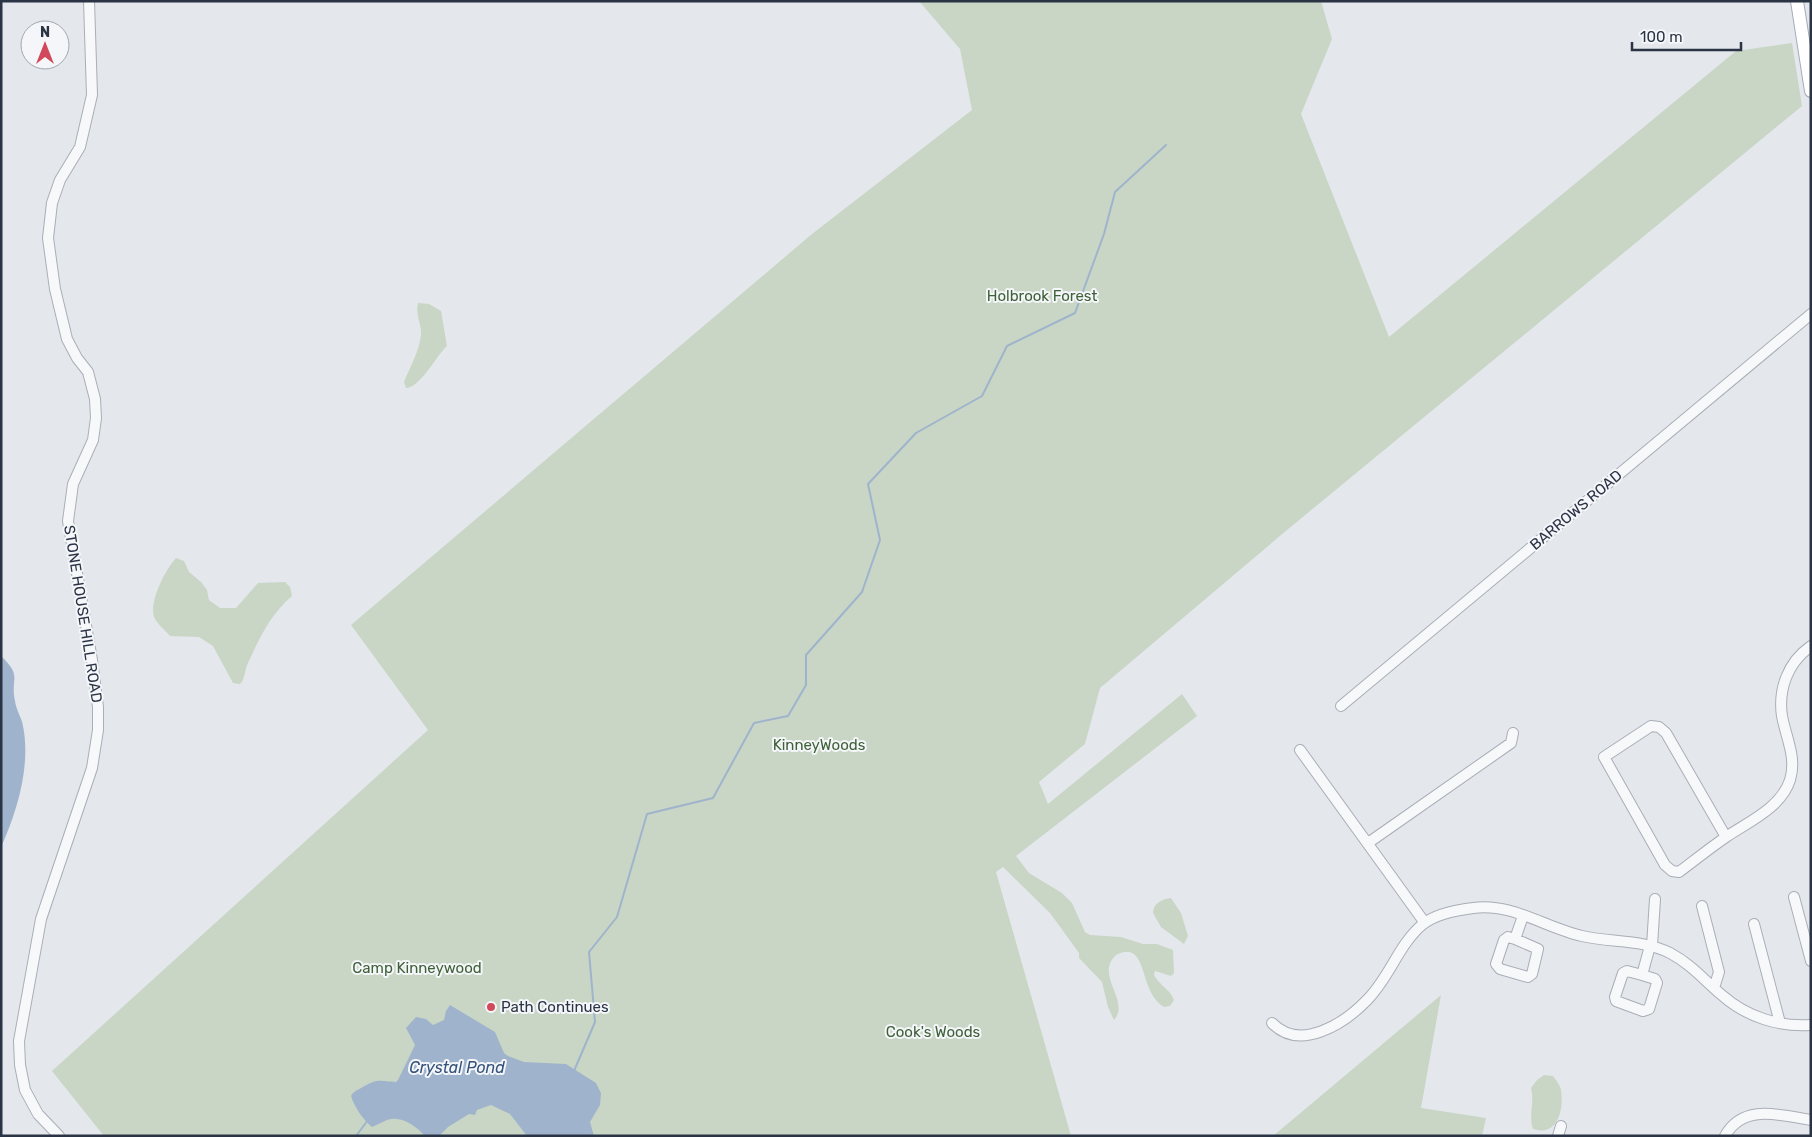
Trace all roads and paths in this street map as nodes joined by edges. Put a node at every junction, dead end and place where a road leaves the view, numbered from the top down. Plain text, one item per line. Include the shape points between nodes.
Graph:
1 (89, 1) edge
2 (1797, 1) edge
3 (1811, 91) edge
4 (1811, 314) edge
5 (1811, 646) edge
6 (1341, 706) dead end
7 (1513, 733) dead end
8 (1300, 750) dead end
9 (1726, 837) junction
10 (1368, 843) junction
11 (1794, 897) dead end
12 (1655, 899) dead end
13 (1702, 906) dead end
14 (1523, 916) junction
15 (1425, 922) junction
16 (1754, 924) dead end
17 (1515, 939) junction
18 (1651, 946) junction
19 (1811, 961) edge
20 (1642, 975) junction
21 (1714, 988) junction
22 (1272, 1023) dead end
23 (1780, 1023) junction
24 (1811, 1025) edge
25 (1811, 1120) edge
26 (59, 1136) edge
27 (1725, 1136) edge

1 - 26 street, STONE HOUSE HILL ROAD via 92,96 80,147 60,180 52,203 48,238 55,289 67,339 88,372 95,399 93,440 73,484 68,521 90,643 98,730 92,768 41,919 19,1041 25,1090 38,1114
2 - 3 main road
4 - 6 street, BARROWS ROAD
5 - 9 street via 1791,667 1784,681 1781,700 1792,753 1790,780 1778,800
7 - 10 street via 1511,743
8 - 10 street
9 - 9 street via 1666,733 1659,727 1651,726 1604,757 1665,865 1672,871 1679,872
10 - 15 street
11 - 19 street
12 - 18 street
13 - 21 street via 1719,972
14 - 15 street via 1498,908 1475,907
14 - 17 street
14 - 18 street via 1581,936
15 - 22 street via 1399,950 1383,980 1367,1000 1346,1017 1320,1033 1302,1036 1282,1033
16 - 23 street
17 - 17 street via 1538,949 1532,974 1528,977 1497,966 1504,940
18 - 20 street
18 - 21 street via 1682,960
20 - 20 street via 1655,979 1657,983 1649,1009 1643,1011 1616,1001 1622,973
21 - 23 street via 1744,1011
23 - 24 street
25 - 27 street via 1754,1114 1739,1119

